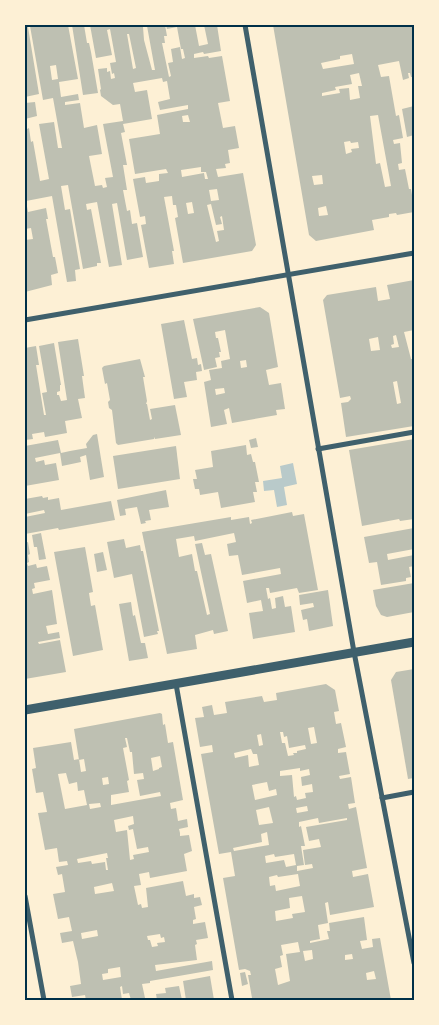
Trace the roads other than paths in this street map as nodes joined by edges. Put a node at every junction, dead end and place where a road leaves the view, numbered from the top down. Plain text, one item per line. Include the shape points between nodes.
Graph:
1 (245, 25) edge
2 (414, 253) edge
3 (289, 276) junction
4 (25, 320) edge
5 (414, 432) edge
6 (318, 449) junction
7 (414, 642) edge
8 (354, 652) junction
9 (176, 684) junction
10 (25, 710) edge
11 (414, 792) edge
12 (382, 798) junction
13 (25, 896) edge
14 (28, 927) edge
15 (414, 963) edge
16 (44, 1000) edge
17 (232, 1000) edge

1 - 3 street
2 - 3 street
3 - 4 street
3 - 6 street
5 - 6 street
6 - 8 street
7 - 8 street
8 - 9 street
8 - 12 street
9 - 10 street
9 - 17 street
11 - 12 street
12 - 15 street
13 - 14 street
14 - 16 street

